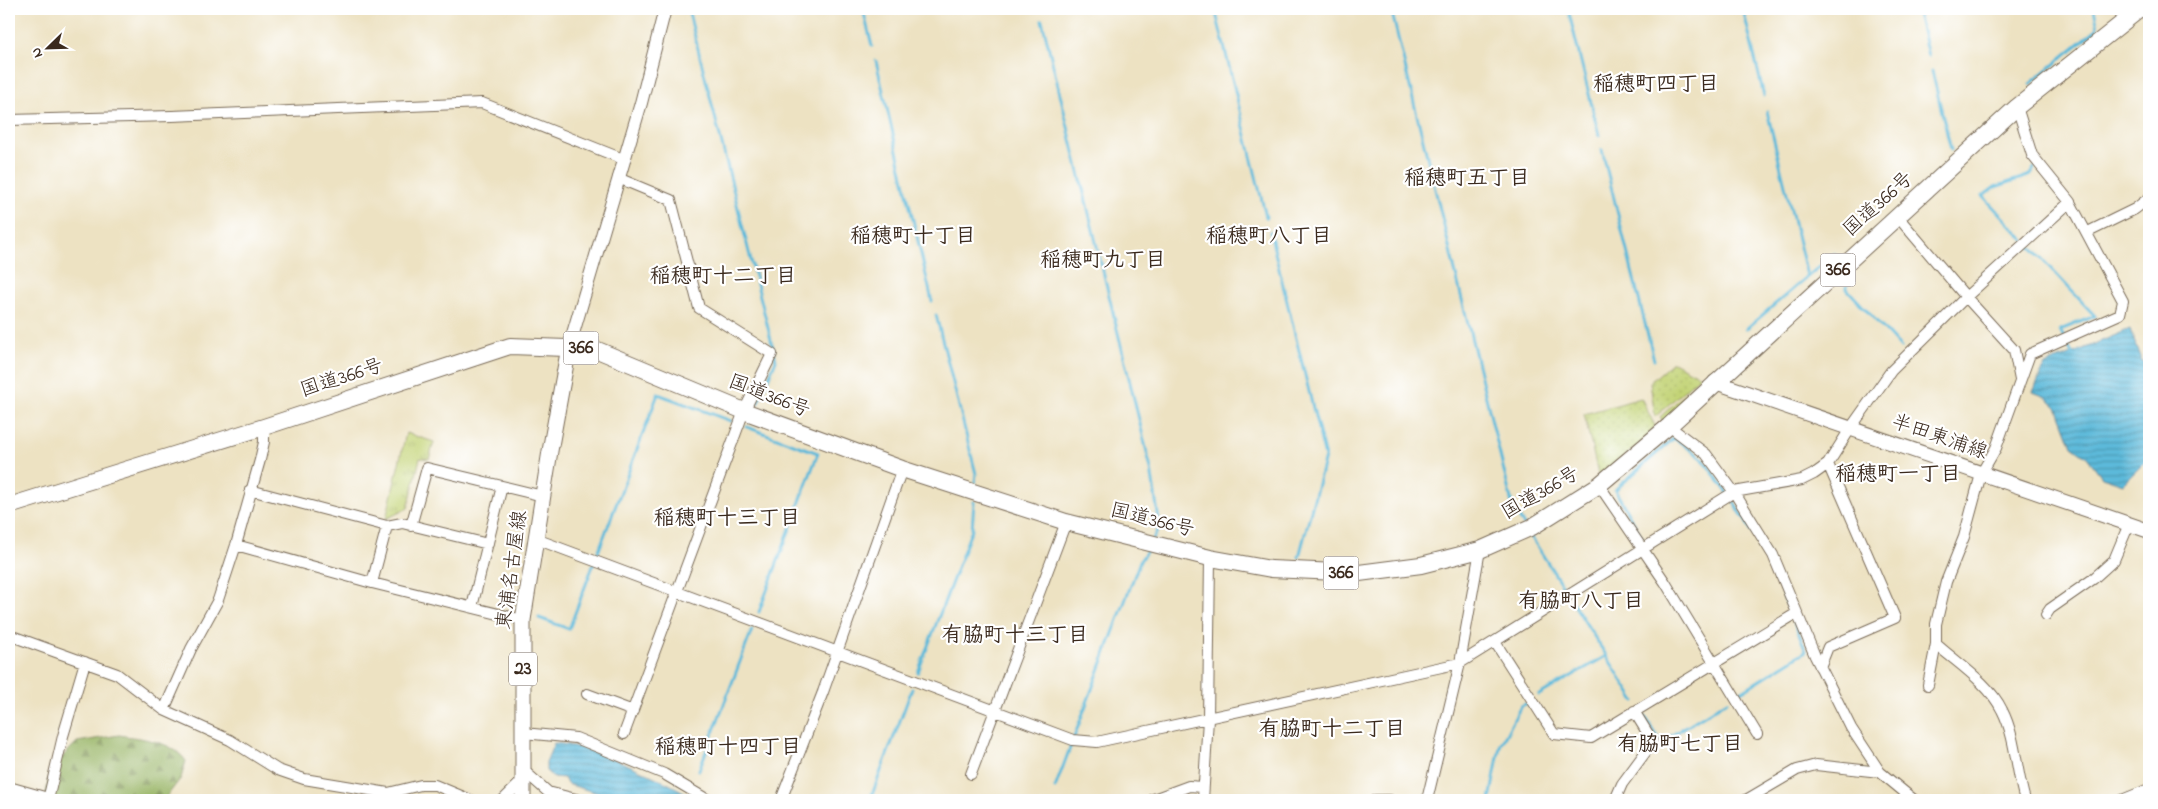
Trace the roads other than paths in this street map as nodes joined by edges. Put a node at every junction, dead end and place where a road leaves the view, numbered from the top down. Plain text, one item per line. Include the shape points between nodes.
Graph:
1 (665, 9) edge
2 (2140, 9) edge
3 (2017, 107) junction
4 (9, 120) edge
5 (623, 159) junction
6 (618, 178) junction
7 (2149, 198) edge
8 (2070, 202) junction
9 (1898, 217) junction
10 (2088, 232) junction
11 (1966, 297) junction
12 (569, 347) junction
13 (2020, 381) junction
14 (1716, 382) junction
15 (744, 411) junction
16 (1668, 426) junction
17 (264, 427) junction
18 (1850, 429) junction
19 (1828, 464) junction
20 (902, 469) junction
21 (1981, 474) junction
22 (1599, 485) junction
23 (502, 486) junction
24 (250, 490) junction
25 (1734, 492) junction
26 (543, 496) junction
27 (9, 506) edge
28 (1066, 522) junction
29 (2129, 524) junction
30 (387, 526) junction
31 (411, 526) junction
32 (2149, 531) edge
33 (536, 539) junction
34 (488, 544) junction
35 (236, 545) junction
36 (1643, 548) junction
37 (1480, 550) junction
38 (1210, 558) junction
39 (372, 583) junction
40 (678, 592) junction
41 (472, 607) junction
42 (1797, 614) junction
43 (2046, 615) dead end
44 (523, 620) junction
45 (9, 635) edge
46 (1495, 642) junction
47 (1936, 644) junction
48 (837, 652) junction
49 (85, 662) junction
50 (1713, 662) junction
51 (1460, 663) junction
52 (1820, 667) junction
53 (1928, 685) dead end
54 (587, 694) dead end
55 (164, 710) junction
56 (994, 710) junction
57 (632, 711) junction
58 (1634, 711) junction
59 (1208, 719) junction
60 (523, 733) junction
61 (624, 734) dead end
62 (1757, 734) dead end
63 (1880, 772) junction
64 (971, 774) dead end
65 (521, 775) junction
66 (9, 786) edge
67 (1203, 787) junction
68 (2149, 788) edge
69 (48, 799) edge
70 (471, 800) edge
71 (503, 800) edge
72 (523, 800) edge
73 (580, 800) edge
74 (708, 800) edge
75 (781, 800) edge
76 (1150, 800) edge
77 (1203, 800) edge
78 (1375, 800) edge
79 (1390, 800) edge
80 (1427, 800) edge
81 (1615, 800) edge
82 (1746, 800) edge
83 (1914, 800) edge
84 (2025, 800) edge
85 (2122, 800) edge

1 - 5 street
2 - 3 highway, 国道366号 / 366
3 - 8 street via 2032,155
3 - 9 highway, 国道366号 / 366
4 - 5 street via 482,102
5 - 6 street
6 - 12 street
6 - 15 street via 671,200 699,308 772,354
7 - 10 street via 2135,209
8 - 10 street
8 - 11 street
9 - 11 street
9 - 14 highway, 国道366号 / 366
10 - 13 street via 2123,301 2120,314 2030,354
11 - 13 street via 2014,350
11 - 18 street via 1891,371
12 - 15 highway, 国道366号 / 366 via 595,350
12 - 17 highway, 国道366号 / 366 via 510,346
12 - 26 main road, 東浦名古屋線 / 23
13 - 21 street via 1996,448
14 - 16 highway, 国道366号 / 366
14 - 18 main road, 半田東浦線
15 - 20 highway, 国道366号 / 366
15 - 40 street
16 - 22 highway, 国道366号 / 366
16 - 25 street via 1706,454
17 - 24 street via 264,442
17 - 27 highway, 国道366号 / 366
18 - 19 street
18 - 21 main road, 半田東浦線
19 - 25 street via 1802,480
19 - 52 street via 1895,618 1828,647
20 - 28 highway, 国道366号 / 366
20 - 48 street
21 - 29 main road, 半田東浦線
21 - 47 street via 1964,537 1946,582 1936,624
22 - 36 street
22 - 37 highway, 国道366号 / 366 via 1526,530
23 - 26 street
23 - 31 street via 426,468
23 - 34 street
24 - 30 street
24 - 35 street
25 - 36 street
25 - 42 street via 1774,555
26 - 33 main road, 東浦名古屋線 / 23
28 - 38 highway, 国道366号 / 366
28 - 56 street
29 - 32 main road, 半田東浦線
29 - 43 street via 2114,560
30 - 31 street via 402,523
30 - 39 street
31 - 34 street
33 - 40 street
33 - 44 main road, 東浦名古屋線 / 23
34 - 41 street
35 - 39 street
35 - 55 street via 218,600 191,649
36 - 46 street
36 - 50 street
37 - 38 highway, 国道366号 / 366 via 1421,565 1359,573 1271,569
37 - 51 street
38 - 59 street
39 - 41 street
40 - 48 street
40 - 57 street
41 - 44 street
42 - 50 street
42 - 52 street
44 - 60 main road, 東浦名古屋線 / 23
45 - 49 street
46 - 51 street
46 - 58 street via 1554,734 1591,738
47 - 53 street
47 - 84 street via 1985,688 2001,708 2010,730
48 - 56 street
48 - 75 street
49 - 55 street via 117,674
49 - 69 street
50 - 58 street
50 - 62 street
51 - 59 street
51 - 80 street
52 - 63 street via 1851,728
54 - 57 street
55 - 70 street via 230,740 272,766 304,780 388,793 421,785 435,786
56 - 59 street via 1072,740 1097,742
56 - 64 street
57 - 61 street
58 - 81 street via 1653,742 1622,784
59 - 67 street
60 - 65 main road, 東浦名古屋線 / 23
60 - 74 street via 576,738 664,774
63 - 82 street via 1816,764 1797,770
63 - 83 street
65 - 71 street
65 - 72 main road, 東浦名古屋線 / 23
65 - 73 street via 548,792
66 - 69 street
67 - 76 street via 1188,786
67 - 77 street
68 - 85 street
78 - 79 street

